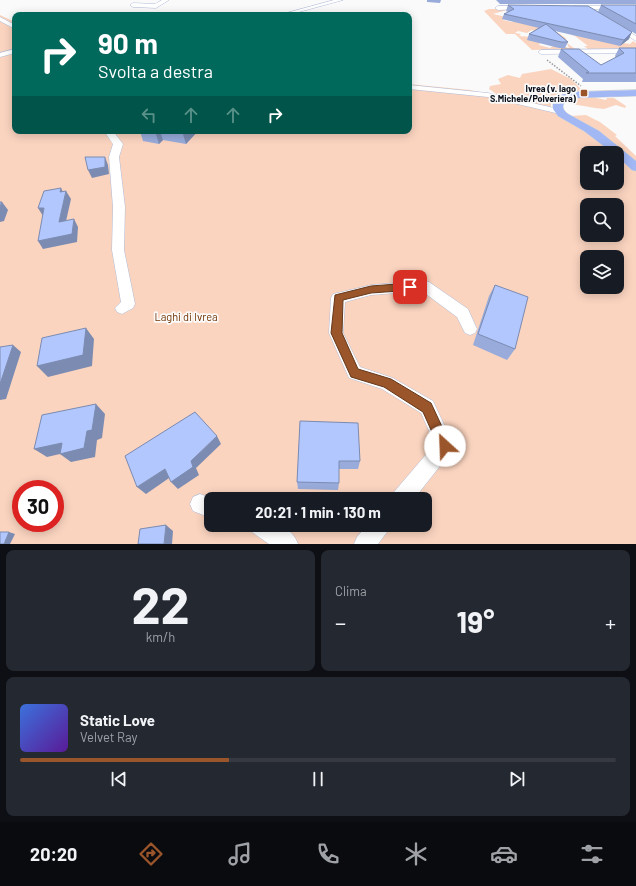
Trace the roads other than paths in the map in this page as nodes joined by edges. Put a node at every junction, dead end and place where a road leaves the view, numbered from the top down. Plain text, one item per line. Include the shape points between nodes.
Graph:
1 (166, 0) edge
2 (340, 0) edge
3 (133, 5) dead end
4 (498, 8) dead end
5 (530, 8) edge
6 (564, 8) edge
7 (586, 8) junction
8 (636, 8) edge
9 (294, 12) edge
10 (598, 16) edge
11 (0, 19) edge
12 (611, 24) edge
13 (12, 25) edge
14 (636, 39) edge
15 (636, 51) edge
16 (12, 52) edge
17 (541, 52) road end
18 (1, 55) dead end
19 (412, 87) edge
20 (636, 93) edge
21 (560, 112) junction
22 (110, 134) edge
23 (636, 168) edge
24 (122, 308) dead end
25 (470, 329) dead end
26 (407, 492) edge
27 (270, 532) edge
28 (374, 532) edge
29 (288, 544) edge
30 (364, 544) edge

1 - 3 street via 156,6
2 - 9 street
4 - 5 street
6 - 7 street
7 - 8 street
7 - 10 street
11 - 13 street
12 - 14 street
15 - 17 street
16 - 18 street
19 - 21 street via 488,95
20 - 21 main road via 570,94 557,103
21 - 23 main road via 604,139
22 - 24 street via 118,144 114,157 119,207 118,250 128,304
25 - 26 street via 464,313 424,286 371,290 338,298 336,333 355,373 387,383 427,408 445,446
27 - 29 street
28 - 30 street

